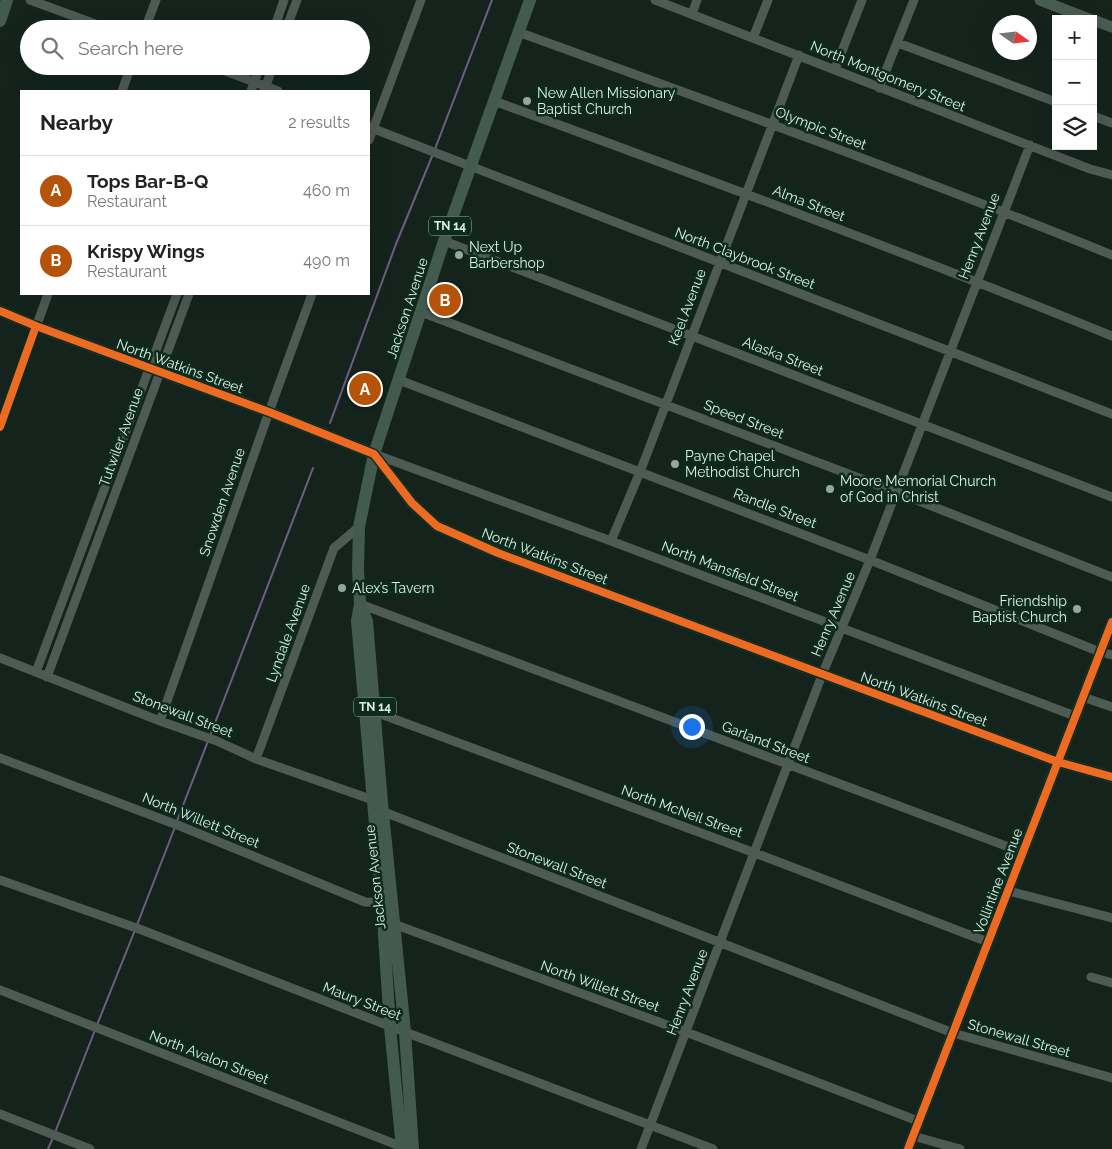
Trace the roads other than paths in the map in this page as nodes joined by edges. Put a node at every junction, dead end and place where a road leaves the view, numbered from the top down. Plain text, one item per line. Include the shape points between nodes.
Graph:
1 (6, 0) edge
2 (30, 0) edge
3 (156, 0) edge
4 (284, 0) edge
5 (297, 0) edge
6 (421, 0) edge
7 (530, 0) edge
8 (655, 0) edge
9 (697, 0) edge
10 (768, 0) edge
11 (862, 0) edge
12 (914, 0) edge
13 (1040, 0) edge
14 (0, 14) edge
15 (692, 14) junction
16 (1079, 15) edge
17 (84, 20) edge
18 (148, 20) edge
19 (277, 20) edge
20 (289, 20) edge
21 (0, 21) edge
22 (1097, 21) edge
23 (1112, 27) edge
24 (518, 32) junction
25 (753, 38) junction
26 (898, 43) junction
27 (799, 55) junction
28 (835, 69) junction
29 (128, 75) edge
30 (236, 75) edge
31 (257, 75) edge
32 (270, 75) edge
33 (255, 82) junction
34 (879, 88) junction
35 (265, 89) edge
36 (122, 90) edge
37 (251, 90) edge
38 (494, 101) junction
39 (1052, 101) edge
40 (1097, 117) edge
41 (1111, 121) edge
42 (772, 124) junction
43 (371, 128) edge
44 (1030, 145) junction
45 (471, 168) junction
46 (1112, 175) edge
47 (745, 193) junction
48 (1004, 211) junction
49 (444, 241) junction
50 (1112, 255) edge
51 (718, 262) junction
52 (977, 281) junction
53 (48, 295) edge
54 (177, 295) edge
55 (189, 295) edge
56 (312, 295) edge
57 (0, 311) edge
58 (421, 312) junction
59 (36, 326) junction
60 (691, 336) junction
61 (1112, 336) edge
62 (950, 351) junction
63 (155, 370) junction
64 (399, 380) junction
65 (665, 404) junction
66 (268, 412) junction
67 (1112, 414) edge
68 (923, 424) junction
69 (0, 426) edge
70 (374, 454) junction
71 (640, 472) junction
72 (896, 492) junction
73 (1112, 497) edge
74 (359, 527) junction
75 (90, 530) junction
76 (100, 534) junction
77 (611, 541) junction
78 (85, 543) junction
79 (95, 547) junction
80 (870, 560) junction
81 (1112, 577) edge
82 (360, 604) junction
83 (1112, 622) edge
84 (843, 628) junction
85 (1100, 652) junction
86 (1112, 655) edge
87 (0, 658) edge
88 (36, 672) junction
89 (822, 675) junction
90 (47, 677) junction
91 (1083, 697) junction
92 (1112, 707) edge
93 (370, 711) junction
94 (1075, 716) junction
95 (160, 721) junction
96 (0, 758) edge
97 (256, 759) junction
98 (1058, 762) junction
99 (788, 765) junction
100 (1112, 777) edge
101 (373, 800) junction
102 (384, 812) junction
103 (1022, 852) junction
104 (755, 853) junction
105 (0, 880) edge
106 (1009, 891) junction
107 (387, 903) junction
108 (1112, 918) edge
109 (389, 923) junction
110 (988, 942) junction
111 (720, 944) junction
112 (1092, 977) dead end
113 (1112, 983) edge
114 (0, 990) edge
115 (390, 1027) junction
116 (405, 1032) junction
117 (686, 1032) junction
118 (953, 1033) junction
119 (1112, 1078) edge
120 (0, 1114) edge
121 (918, 1121) junction
122 (650, 1126) junction
123 (913, 1136) junction
124 (407, 1148) edge
125 (90, 1149) edge
126 (641, 1149) edge
127 (713, 1149) edge
128 (908, 1149) edge
129 (960, 1149) edge

1 - 14 main road
1 - 21 main road
2 - 17 street
3 - 18 street
4 - 19 street
5 - 20 street
6 - 43 street
7 - 24 main road, Jackson Avenue / TN 14
8 - 15 street, North Montgomery Street
9 - 15 street
10 - 25 street
11 - 28 street
12 - 26 street
13 - 16 main road
15 - 25 street, North Montgomery Street
22 - 23 main road
24 - 38 main road, Jackson Avenue / TN 14
24 - 42 street, Olympic Street
25 - 27 street, North Montgomery Street
26 - 34 street
26 - 39 street
27 - 28 street, North Montgomery Street
27 - 42 street, Keel Avenue
28 - 34 street, North Montgomery Street
29 - 36 street
30 - 33 street
31 - 33 street
32 - 35 street
33 - 35 street
33 - 37 street
34 - 44 street, North Montgomery Street
38 - 45 main road, Jackson Avenue / TN 14
38 - 47 street, Alma Street
40 - 41 street
42 - 47 street, Keel Avenue
42 - 48 street, Olympic Street
43 - 45 street, North Claybrook Street
44 - 46 street, North Montgomery Street
44 - 48 street, Henry Avenue
45 - 49 main road, Jackson Avenue / TN 14
45 - 51 street, North Claybrook Street
47 - 51 street, Keel Avenue
47 - 52 street, Alma Street
48 - 50 street, Olympic Street
48 - 52 street, Henry Avenue
49 - 58 main road, Jackson Avenue / TN 14
49 - 60 street, Alaska Street
51 - 60 street, Keel Avenue
51 - 62 street, North Claybrook Street
52 - 61 street, Alma Street
52 - 62 street, Henry Avenue
53 - 59 street
54 - 63 street, Tutwiler Avenue
55 - 63 street, Tutwiler Avenue
56 - 66 street, Snowden Avenue
57 - 59 main road, North Watkins Street
58 - 64 main road, Jackson Avenue / TN 14
58 - 65 street, Speed Street
59 - 63 main road, North Watkins Street
59 - 69 street
60 - 65 street, Keel Avenue
60 - 68 street, Alaska Street
62 - 67 street, North Claybrook Street
62 - 68 street, Henry Avenue
63 - 66 main road, North Watkins Street
63 - 75 street, Tutwiler Avenue
63 - 76 street, Tutwiler Avenue
64 - 70 main road, Jackson Avenue / TN 14
64 - 71 street, Randle Street
65 - 71 street, Keel Avenue
65 - 72 street, Speed Street
66 - 70 main road, North Watkins Street
66 - 95 street, Snowden Avenue
68 - 72 street, Henry Avenue
68 - 73 street, Alaska Street
70 - 74 main road, Jackson Avenue / TN 14
70 - 77 street, North Mansfield Street
70 - 89 main road, North Watkins Street via 412,503 437,526 498,553
71 - 77 street, Keel Avenue
71 - 80 street, Randle Street
72 - 80 street, Henry Avenue
72 - 81 street, Speed Street
74 - 82 main road, Jackson Avenue / TN 14
74 - 97 street, Lyndale Avenue via 334,548
75 - 76 street
75 - 78 street, Tutwiler Avenue
76 - 79 street, Tutwiler Avenue
77 - 84 street, North Mansfield Street
78 - 79 street
78 - 88 street, Tutwiler Avenue
79 - 90 street, Tutwiler Avenue
80 - 84 street, Henry Avenue
80 - 85 street, Randle Street
82 - 93 main road, Jackson Avenue / TN 14 via 358,621
82 - 99 street, Garland Street
83 - 85 main road, Vollintine Avenue
84 - 89 street, Henry Avenue
84 - 94 street, North Mansfield Street
85 - 86 street, Randle Street
85 - 91 main road, Vollintine Avenue
87 - 88 street, Stonewall Street
88 - 90 street, Stonewall Street
89 - 98 main road, North Watkins Street
89 - 99 street, Henry Avenue
90 - 95 street, Stonewall Street
91 - 92 street
91 - 94 main road, Vollintine Avenue
93 - 101 main road, Jackson Avenue / TN 14
93 - 102 main road, Jackson Avenue / TN 14
93 - 104 street, North McNeil Street
94 - 98 main road, Vollintine Avenue
95 - 97 street, Stonewall Street via 205,736
96 - 107 street, North Willett Street via 176,824 365,902
97 - 101 street, Stonewall Street
98 - 100 main road, North Watkins Street
98 - 103 main road, Vollintine Avenue
99 - 103 street, Garland Street
99 - 104 street, Henry Avenue
101 - 102 street, Stonewall Street
101 - 107 main road, Jackson Avenue / TN 14
102 - 107 main road, Jackson Avenue / TN 14
102 - 111 street, Stonewall Street
103 - 106 main road, Vollintine Avenue
104 - 110 street, North McNeil Street
104 - 111 street, Henry Avenue
105 - 115 street, Maury Street via 142,930
106 - 108 street
106 - 110 main road, Vollintine Avenue
107 - 109 main road, Jackson Avenue / TN 14
109 - 115 main road, Jackson Avenue / TN 14
109 - 116 main road, Jackson Avenue / TN 14
109 - 117 street, North Willett Street
110 - 118 main road, Vollintine Avenue
111 - 117 street, Henry Avenue
111 - 118 street, Stonewall Street
112 - 113 street
114 - 124 street, North Avalon Street
115 - 116 street, Maury Street
115 - 124 main road, Jackson Avenue / TN 14
116 - 122 street, Maury Street
116 - 124 main road, Jackson Avenue / TN 14
117 - 121 street, North Willett Street
117 - 122 street, Henry Avenue
118 - 119 street, Stonewall Street
118 - 121 main road, Vollintine Avenue
120 - 125 street
121 - 123 main road, Vollintine Avenue
122 - 126 street, Henry Avenue
122 - 127 street, Maury Street
123 - 128 main road, Vollintine Avenue
123 - 129 street

